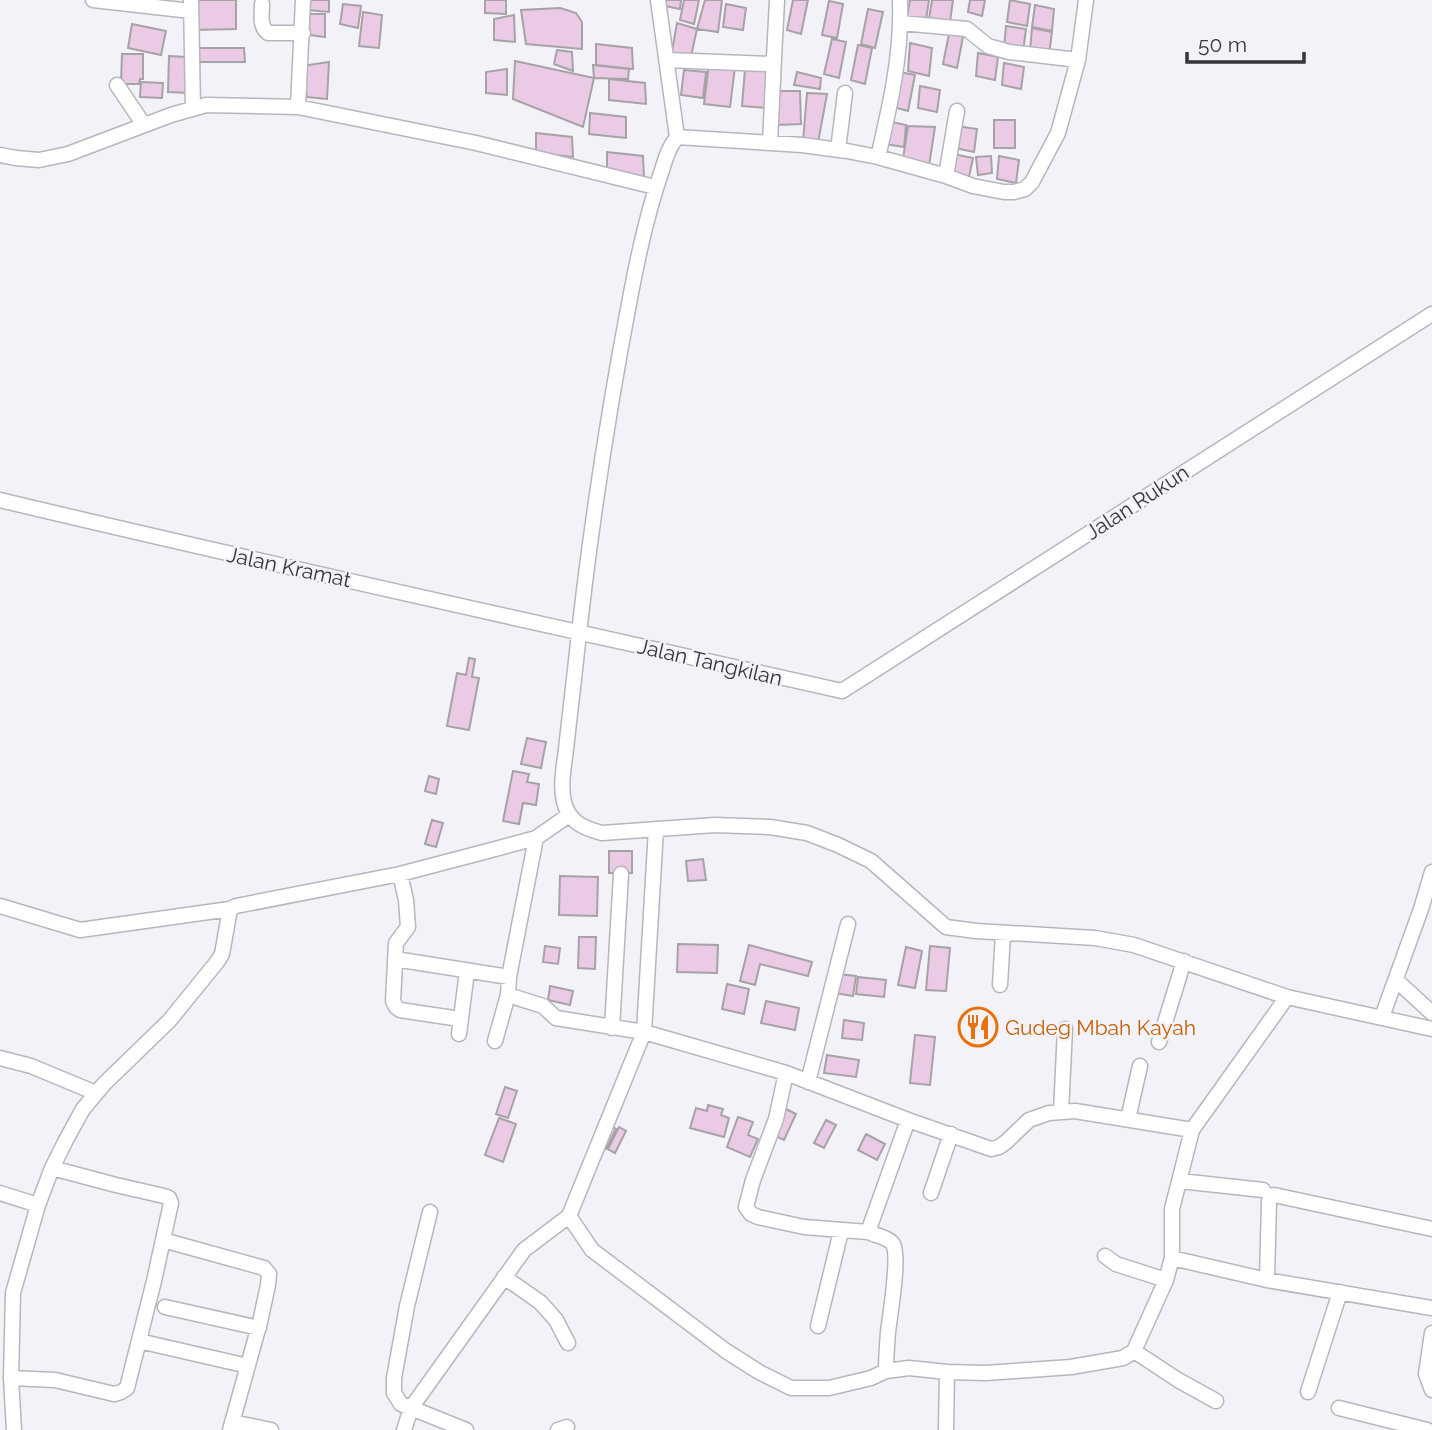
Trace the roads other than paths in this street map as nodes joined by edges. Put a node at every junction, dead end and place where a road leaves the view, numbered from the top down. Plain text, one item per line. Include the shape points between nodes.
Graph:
1 (93, 0) edge
2 (303, 0) edge
3 (658, 0) edge
4 (777, 0) edge
5 (898, 0) edge
6 (1086, 0) edge
7 (262, 4) dead end
8 (191, 6) edge
9 (901, 23) junction
10 (303, 33) junction
11 (774, 58) junction
12 (667, 60) junction
13 (1078, 60) junction
14 (117, 85) dead end
15 (845, 93) dead end
16 (298, 107) junction
17 (193, 109) junction
18 (957, 111) dead end
19 (144, 125) junction
20 (677, 137) junction
21 (770, 143) junction
22 (838, 149) junction
23 (0, 155) edge
24 (878, 157) junction
25 (946, 176) junction
26 (656, 187) junction
27 (1432, 314) edge
28 (0, 500) edge
29 (578, 632) junction
30 (842, 691) joint
31 (569, 815) junction
32 (656, 829) junction
33 (536, 838) junction
34 (1432, 872) edge
35 (400, 874) junction
36 (621, 874) dead end
37 (0, 906) edge
38 (230, 909) junction
39 (848, 924) dead end
40 (1003, 933) junction
41 (395, 959) junction
42 (1184, 961) junction
43 (467, 971) junction
44 (509, 977) junction
45 (1396, 980) junction
46 (1000, 985) dead end
47 (508, 995) junction
48 (1287, 997) junction
49 (1432, 1013) edge
50 (1382, 1017) junction
51 (612, 1028) junction
52 (1065, 1029) dead end
53 (1432, 1029) edge
54 (644, 1032) junction
55 (495, 1041) dead end
56 (1159, 1042) dead end
57 (0, 1058) edge
58 (1140, 1066) dead end
59 (786, 1073) junction
60 (808, 1082) junction
61 (96, 1093) junction
62 (1060, 1112) junction
63 (1128, 1119) junction
64 (908, 1120) junction
65 (1192, 1130) junction
66 (951, 1134) junction
67 (52, 1168) junction
68 (1180, 1181) junction
69 (1263, 1190) dead end
70 (0, 1193) edge
71 (931, 1193) dead end
72 (38, 1205) junction
73 (430, 1212) dead end
74 (569, 1216) junction
75 (1432, 1229) edge
76 (841, 1231) junction
77 (869, 1232) junction
78 (163, 1240) junction
79 (1105, 1256) dead end
80 (1172, 1258) junction
81 (504, 1276) junction
82 (1166, 1280) junction
83 (1267, 1280) junction
84 (7, 1292) edge
85 (1340, 1292) junction
86 (165, 1307) dead end
87 (1432, 1308) edge
88 (818, 1326) dead end
89 (259, 1328) junction
90 (1432, 1333) edge
91 (139, 1341) junction
92 (568, 1343) dead end
93 (1134, 1351) junction
94 (248, 1366) junction
95 (886, 1371) junction
96 (947, 1372) junction
97 (11, 1378) junction
98 (1432, 1390) edge
99 (1308, 1392) dead end
100 (1216, 1401) dead end
101 (411, 1408) junction
102 (1339, 1408) dead end
103 (7, 1411) edge
104 (231, 1426) edge
105 (1430, 1429) edge
106 (14, 1430) edge
107 (271, 1430) edge
108 (404, 1430) edge
109 (466, 1430) edge
110 (946, 1430) edge

1 - 8 street
2 - 10 street
3 - 12 street
4 - 11 street
5 - 9 street
6 - 13 street
7 - 10 street via 262,24 268,33
8 - 17 street
9 - 13 street via 967,29 988,46 1009,52
9 - 24 street
10 - 16 street
11 - 12 street via 762,65
11 - 21 street
12 - 20 street
13 - 25 street via 1058,133 1026,189 1004,192
14 - 19 street
15 - 22 street
16 - 17 street via 206,105
16 - 26 street via 476,143
17 - 19 street
18 - 25 street
19 - 23 street via 68,154 39,160
20 - 21 street
20 - 26 street via 669,147
21 - 22 street
22 - 24 street
24 - 25 street
26 - 29 street via 639,249 611,400
27 - 30 street, Jalan Rukun
28 - 29 street, Jalan Kramat
29 - 30 street, Jalan Tangkilan
29 - 31 street via 562,787
31 - 32 street via 586,829 602,833
31 - 33 street
32 - 40 street via 745,825 807,833 872,860 946,928
32 - 54 street
33 - 35 street
33 - 44 street
34 - 45 street
35 - 38 street
35 - 41 street via 408,927 396,943
36 - 51 street
37 - 38 street via 80,930
38 - 61 street via 217,962 169,1021
39 - 60 street
40 - 42 street via 1095,938
40 - 46 street
41 - 43 street
41 - 43 street via 396,1007 460,1026
42 - 48 street
42 - 56 street
43 - 44 street
44 - 47 street
45 - 49 street
45 - 50 street
47 - 51 street via 543,1006 556,1018
47 - 55 street
48 - 50 street
48 - 65 street
50 - 53 street
51 - 54 street
52 - 62 street
54 - 59 street
54 - 74 street
57 - 61 street
58 - 63 street
59 - 60 street
59 - 76 street via 776,1119 746,1207 758,1217
60 - 64 street
61 - 67 street
62 - 63 street
62 - 66 street via 1028,1120 1006,1142 991,1149
63 - 65 street
64 - 66 street
64 - 77 street
65 - 68 street
66 - 71 street
67 - 72 street
67 - 78 street via 169,1198
68 - 69 street
68 - 80 street via 1172,1209
70 - 72 street
72 - 84 street
73 - 101 street via 394,1378 394,1393 401,1404
74 - 81 street via 524,1250
74 - 95 street via 592,1250 726,1351 780,1383 791,1388 829,1388
75 - 83 street via 1274,1195 1269,1201
76 - 77 street
76 - 88 street
77 - 95 street via 888,1239 895,1251
78 - 89 street via 264,1268 269,1274
78 - 91 street
79 - 82 street
80 - 82 street
80 - 83 street
81 - 92 street via 541,1302
81 - 101 street
82 - 93 street
83 - 85 street
84 - 97 street
85 - 87 street
85 - 99 street
86 - 89 street
89 - 94 street
90 - 98 street via 1426,1374
91 - 94 street
91 - 97 street via 127,1388 121,1392 55,1380
93 - 96 street via 1123,1359 1071,1367
93 - 100 street
94 - 104 street
95 - 96 street
96 - 110 street
97 - 103 street
101 - 108 street
101 - 109 street
102 - 105 street
103 - 106 street
104 - 107 street

